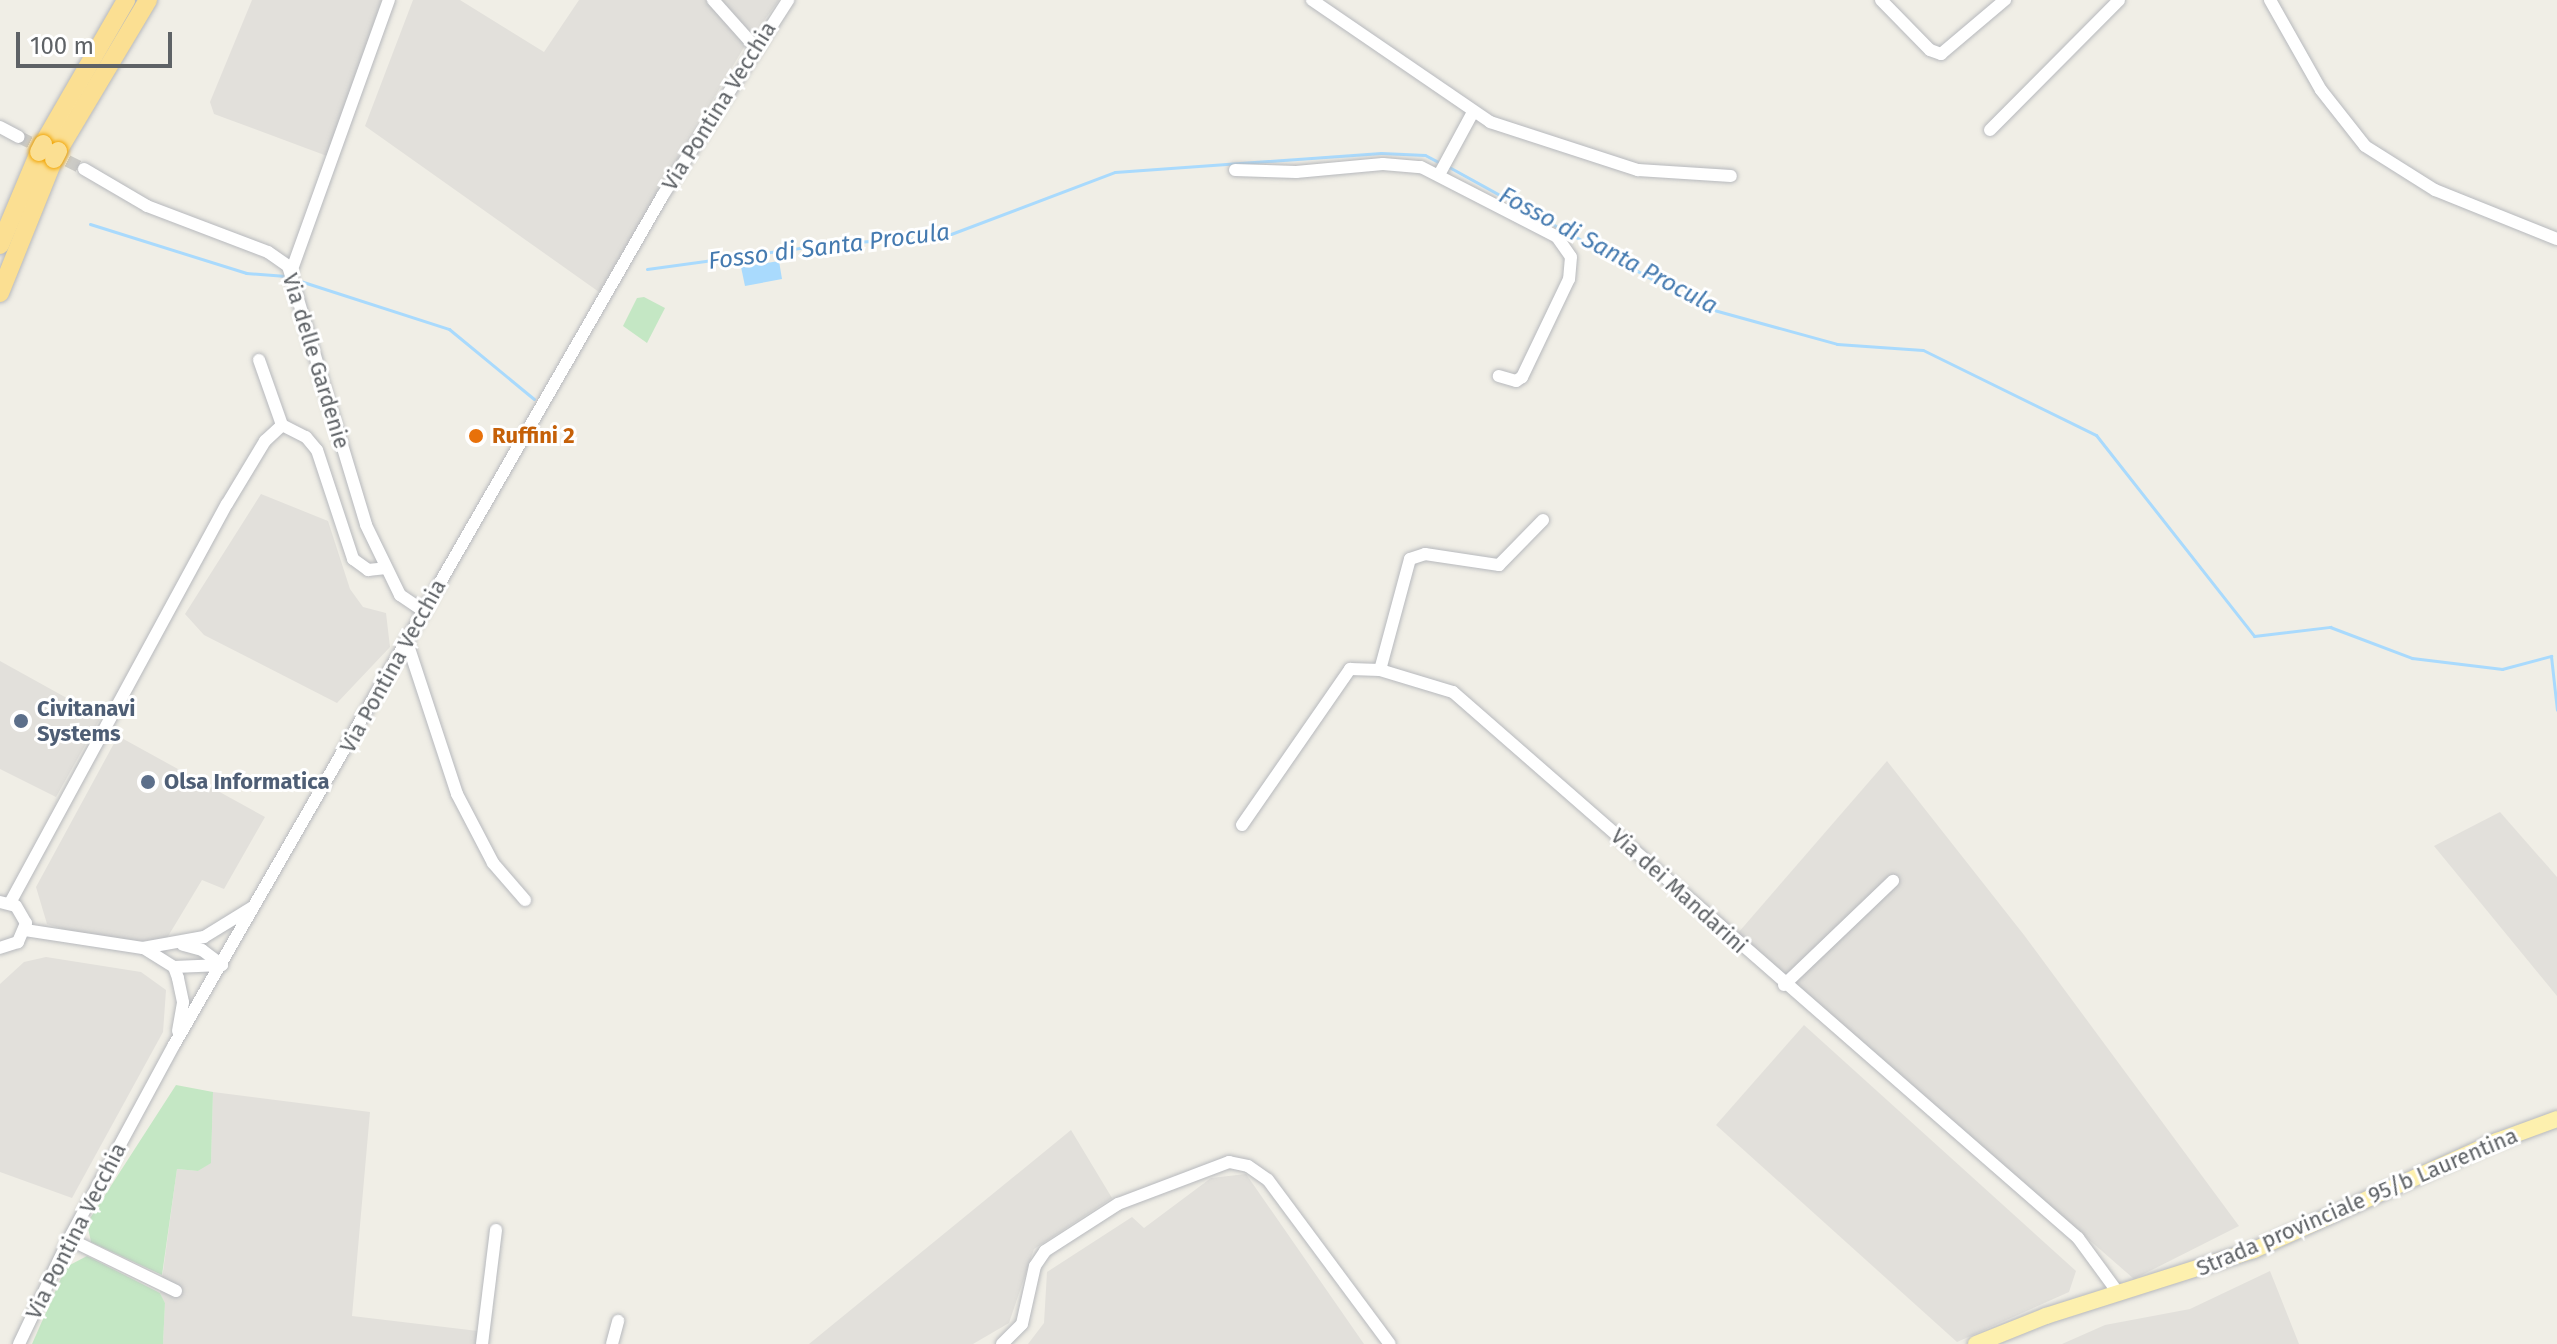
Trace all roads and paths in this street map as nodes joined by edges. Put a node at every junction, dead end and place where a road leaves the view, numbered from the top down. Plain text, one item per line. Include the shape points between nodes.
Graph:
1 (126, 0) edge
2 (148, 0) edge
3 (389, 0) edge
4 (713, 0) edge
5 (788, 0) edge
6 (1312, 0) edge
7 (1881, 0) edge
8 (2005, 0) edge
9 (2119, 0) edge
10 (2270, 0) edge
11 (755, 47) junction
12 (1473, 112) junction
13 (0, 127) edge
14 (1990, 130) dead end
15 (19, 137) tunnel mouth
16 (49, 152) junction
17 (84, 169) tunnel mouth
18 (1235, 170) dead end
19 (1440, 173) junction
20 (1731, 176) dead end
21 (2557, 239) edge
22 (0, 245) edge
23 (291, 272) junction
24 (0, 293) edge
25 (259, 360) dead end
26 (1499, 376) dead end
27 (282, 425) junction
28 (1543, 520) dead end
29 (386, 568) junction
30 (424, 611) junction
31 (407, 642) junction
32 (1380, 670) junction
33 (1242, 825) dead end
34 (1893, 881) dead end
35 (525, 900) dead end
36 (5, 902) edge
37 (259, 903) junction
38 (25, 930) junction
39 (173, 944) junction
40 (0, 948) edge
41 (143, 948) junction
42 (222, 965) junction
43 (174, 967) junction
44 (1784, 985) junction
45 (174, 1045) junction
46 (2557, 1119) edge
47 (496, 1230) dead end
48 (69, 1239) junction
49 (176, 1291) dead end
50 (2119, 1294) junction
51 (618, 1321) dead end
52 (19, 1344) edge
53 (482, 1344) edge
54 (612, 1344) edge
55 (1002, 1344) edge
56 (1390, 1344) edge
57 (1976, 1344) edge

1 - 16 highway
2 - 16 highway
3 - 23 street
4 - 11 street
5 - 11 street, Via Pontina Vecchia
6 - 12 street
7 - 8 street via 1930,50 1941,54
9 - 14 street
10 - 21 street via 2321,90 2365,146 2435,190
11 - 30 street, Via Pontina Vecchia via 663,195
12 - 19 street
12 - 20 street via 1638,170
13 - 15 street
16 - 22 highway
16 - 24 highway
17 - 23 street, Via delle Gardenie via 147,206 279,258
18 - 19 street via 1317,171 1383,164
19 - 26 street via 1557,237 1571,257 1569,279 1522,377 1516,381
23 - 29 street, Via delle Gardenie via 358,502
25 - 27 street
27 - 29 street via 317,450 353,559 368,570
27 - 36 street via 265,441 227,504
28 - 32 street via 1495,566 1413,556 1404,567
29 - 30 street, Via delle Gardenie via 405,601
30 - 31 street, Via Pontina Vecchia
31 - 35 street via 434,735 463,806 493,863
31 - 37 street, Via Pontina Vecchia
32 - 33 street, Via dei Mandarini via 1348,670
32 - 44 street, Via dei Mandarini via 1444,688 1469,702
34 - 44 street
36 - 38 street via 21,911
37 - 39 street via 212,933
37 - 42 street, Via Pontina Vecchia
38 - 40 street via 18,942
38 - 41 street
39 - 41 street
39 - 42 street via 202,950
41 - 43 street
42 - 43 street
42 - 45 street, Via Pontina Vecchia
43 - 45 street via 183,996
44 - 50 street, Via dei Mandarini via 2083,1242
45 - 48 street, Via Pontina Vecchia
46 - 50 main road, Strada provinciale 95/b Laurentina via 2254,1250
47 - 53 street
48 - 49 street
48 - 52 street, Via Pontina Vecchia
50 - 57 main road, Strada provinciale 95/b Laurentina
51 - 54 street
55 - 56 street via 1022,1324 1035,1266 1045,1251 1118,1204 1225,1162 1248,1166 1268,1180

